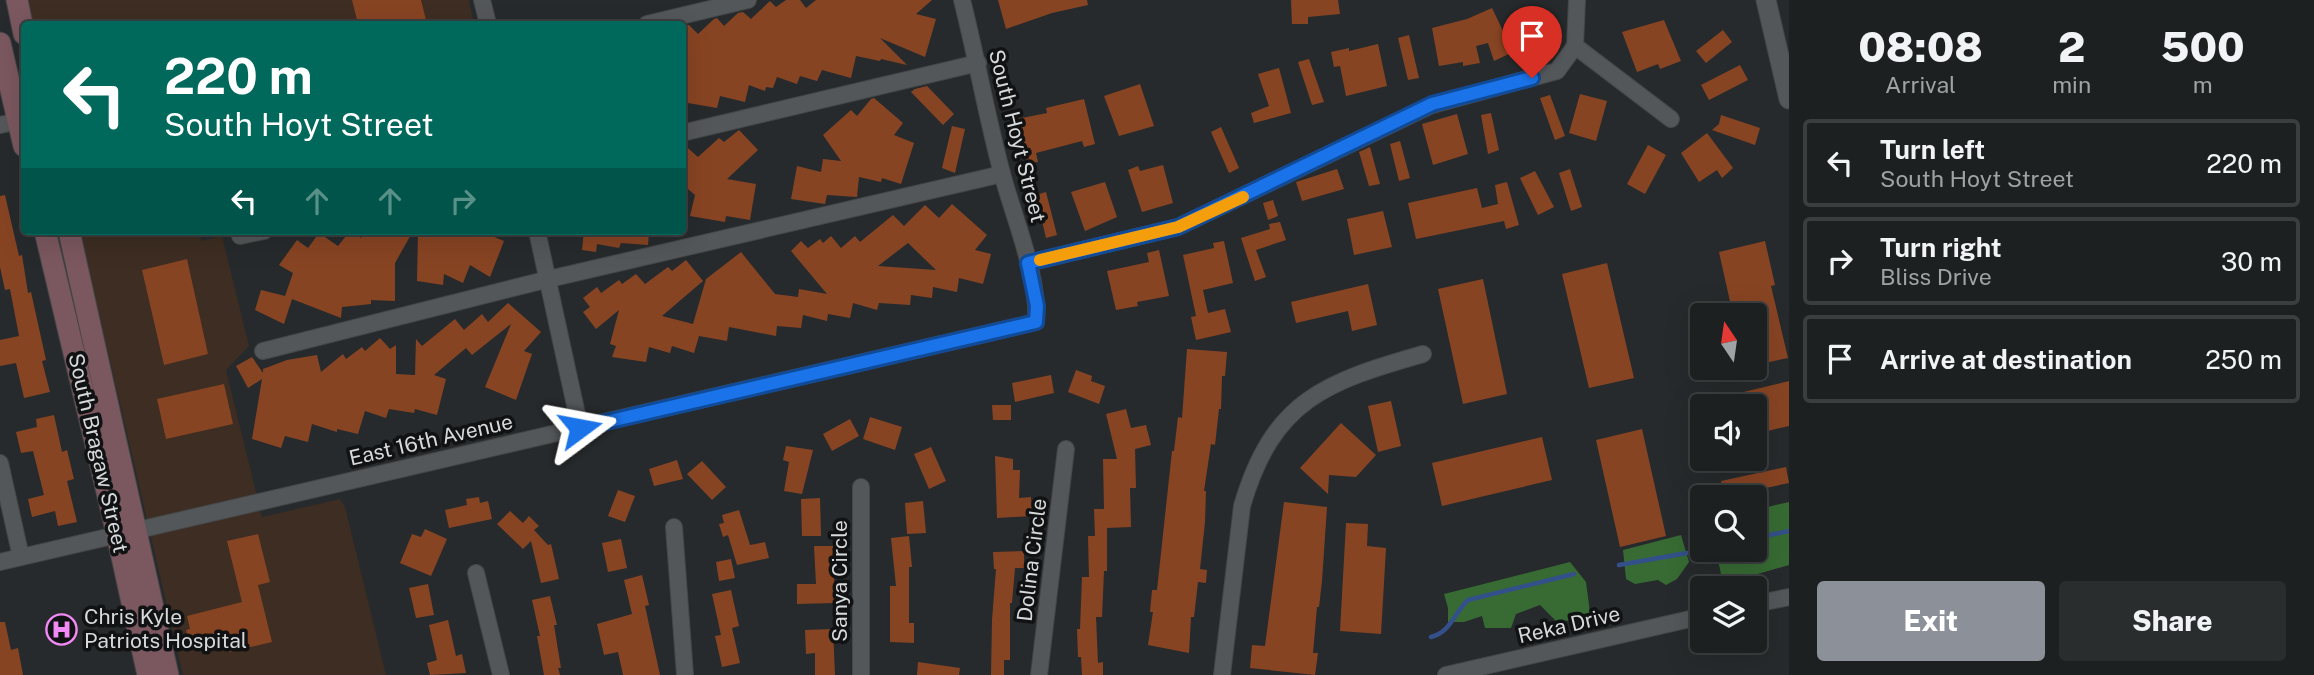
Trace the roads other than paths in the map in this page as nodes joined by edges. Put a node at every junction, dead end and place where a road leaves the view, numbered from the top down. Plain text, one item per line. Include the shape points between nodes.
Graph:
1 (17, 0) edge
2 (482, 0) edge
3 (748, 0) edge
4 (962, 0) edge
5 (1577, 0) edge
6 (1766, 0) edge
7 (21, 21) edge
8 (487, 21) edge
9 (660, 21) edge
10 (0, 43) edge
11 (1575, 46) junction
12 (978, 63) junction
13 (1789, 99) edge
14 (1671, 118) dead end
15 (9, 123) edge
16 (686, 132) edge
17 (21, 141) edge
18 (1002, 174) junction
19 (46, 235) edge
20 (70, 235) edge
21 (245, 235) edge
22 (538, 235) edge
23 (240, 236) dead end
24 (1028, 263) junction
25 (549, 279) junction
26 (1036, 322) joint
27 (263, 351) dead end
28 (1423, 354) dead end
29 (580, 428) junction
30 (1066, 449) dead end
31 (0, 463) edge
32 (861, 487) dead end
33 (674, 527) dead end
34 (126, 532) junction
35 (21, 557) junction
36 (0, 562) edge
37 (475, 573) dead end
38 (1789, 597) edge
39 (1767, 602) edge
40 (1690, 619) edge
41 (148, 675) edge
42 (168, 675) edge
43 (501, 675) edge
44 (685, 675) edge
45 (861, 675) edge
46 (1039, 675) edge
47 (1222, 675) edge
48 (1446, 675) edge

1 - 7 main road
2 - 8 street
3 - 9 street
4 - 12 street, South Hoyt Street
5 - 11 street
6 - 13 street
10 - 15 main road
11 - 14 street
11 - 24 street via 1557,71 1432,104 1178,227
12 - 16 street
12 - 18 street, South Hoyt Street
15 - 17 main road
18 - 24 street, South Hoyt Street
18 - 25 street
19 - 34 main road, South Bragaw Street
20 - 34 main road, South Bragaw Street
21 - 23 street
22 - 25 street
24 - 26 street, South Hoyt Street
25 - 27 street
25 - 29 street
26 - 29 street, East 16th Avenue
28 - 47 street via 1321,390 1290,413 1261,454 1242,506
29 - 34 street, East 16th Avenue
30 - 46 street, Dolina Circle
31 - 35 street
32 - 45 street, Sanya Circle
33 - 44 street
34 - 35 street, East 16th Avenue
34 - 41 main road, South Bragaw Street
34 - 42 main road, South Bragaw Street
35 - 36 street, East 16th Avenue
37 - 43 street
38 - 39 street
40 - 48 street, Reka Drive

